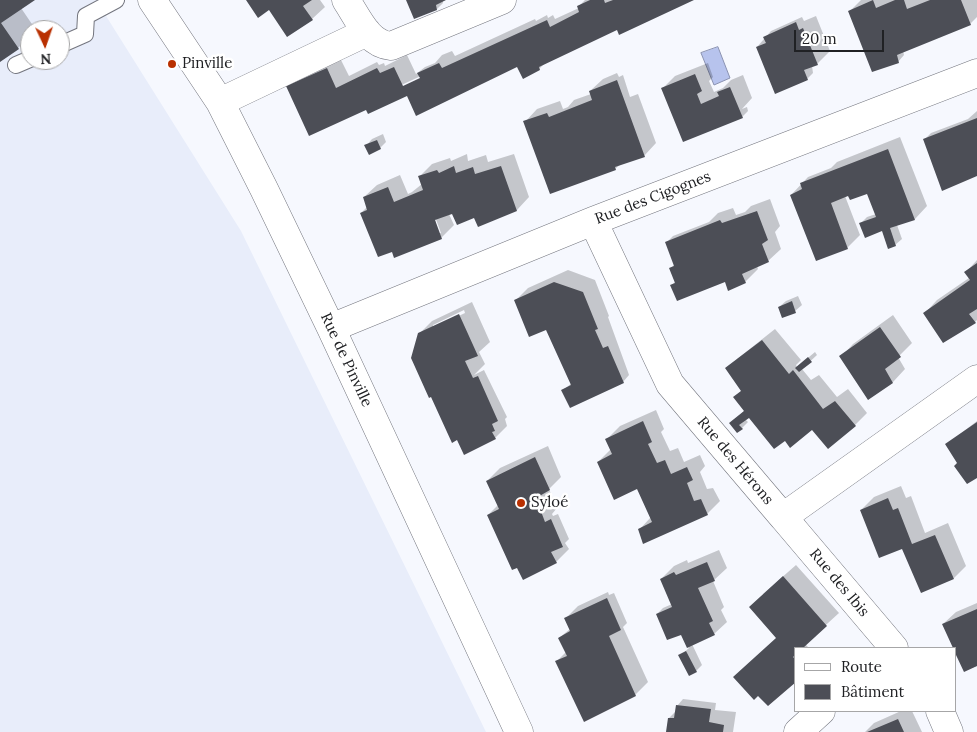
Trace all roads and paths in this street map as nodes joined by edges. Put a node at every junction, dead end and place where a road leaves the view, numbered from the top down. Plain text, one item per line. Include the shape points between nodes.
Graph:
1 (116, 0) edge
2 (152, 0) edge
3 (346, 0) edge
4 (502, 0) edge
5 (367, 32) junction
6 (70, 41) edge
7 (977, 73) edge
8 (220, 102) junction
9 (593, 221) junction
10 (331, 328) junction
11 (977, 380) edge
12 (783, 517) junction
13 (891, 647) edge
14 (820, 712) edge
15 (940, 712) edge
16 (519, 732) edge
17 (798, 732) edge
18 (949, 732) edge

1 - 6 lane via 86,16 85,34
2 - 8 street, Rue de Pinville
3 - 5 street
4 - 5 street via 391,46 374,40
5 - 8 street
7 - 9 street, Rue des Cigognes
8 - 10 street, Rue de Pinville
9 - 10 street, Rue des Cigognes
9 - 12 street, Rue des Hérons via 670,384
10 - 16 street, Rue de Pinville
11 - 12 street, Rue des Hérons
12 - 13 street, Rue des Ibis
14 - 17 street
15 - 18 street

